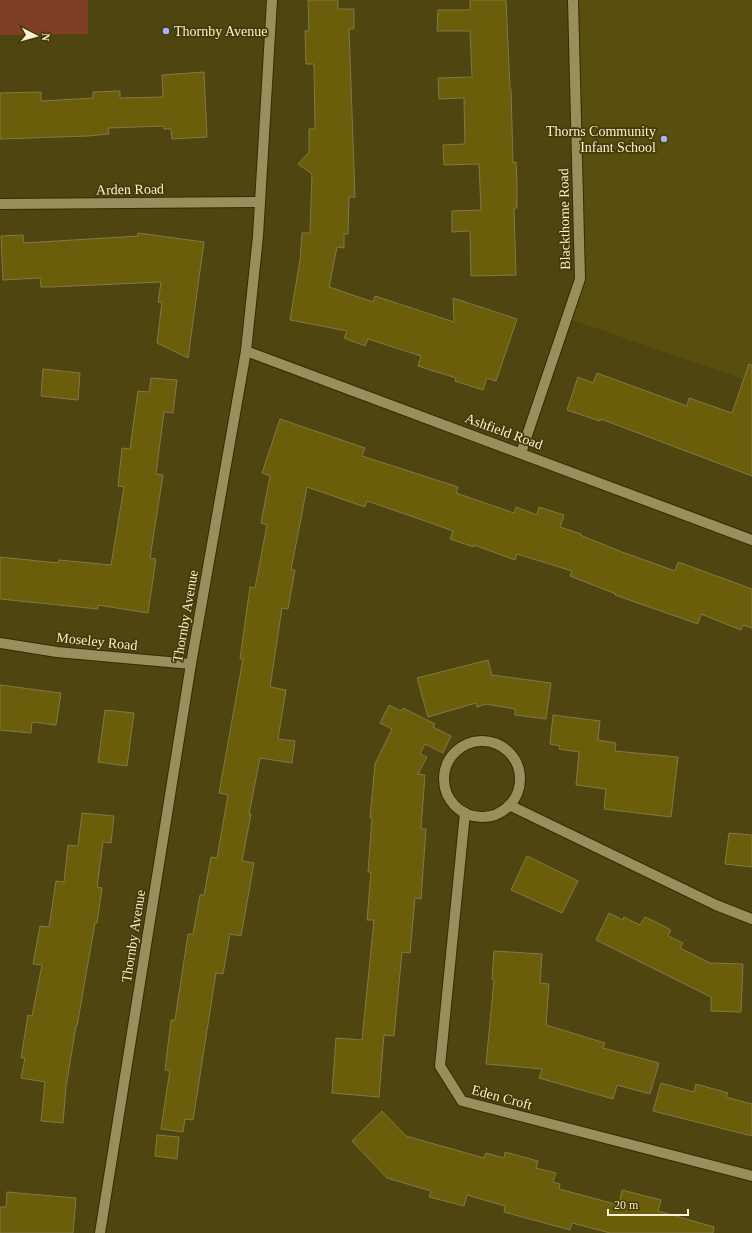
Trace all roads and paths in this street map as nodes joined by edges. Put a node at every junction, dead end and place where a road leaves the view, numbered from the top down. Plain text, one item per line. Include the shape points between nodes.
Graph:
1 (272, 0) edge
2 (573, 0) edge
3 (260, 202) junction
4 (0, 204) edge
5 (246, 351) junction
6 (521, 453) junction
7 (752, 540) edge
8 (0, 643) edge
9 (191, 664) junction
10 (509, 805) junction
11 (465, 813) junction
12 (752, 919) edge
13 (752, 1176) edge
14 (100, 1233) edge

1 - 3 street, Thornby Avenue
2 - 6 street, Blackthorne Road via 580,279
3 - 4 street, Arden Road
3 - 5 street, Thornby Avenue
5 - 6 street, Ashfield Road
5 - 9 street, Thornby Avenue
6 - 7 street, Ashfield Road
8 - 9 street, Moseley Road via 57,652
9 - 14 street, Thornby Avenue
10 - 11 street via 491,816 478,817
10 - 11 street via 519,788 519,768 512,756 502,747 494,742 481,741 468,744 457,751 446,768 444,781 451,800
10 - 12 street via 716,905
11 - 13 street, Eden Croft via 440,1066 462,1101

